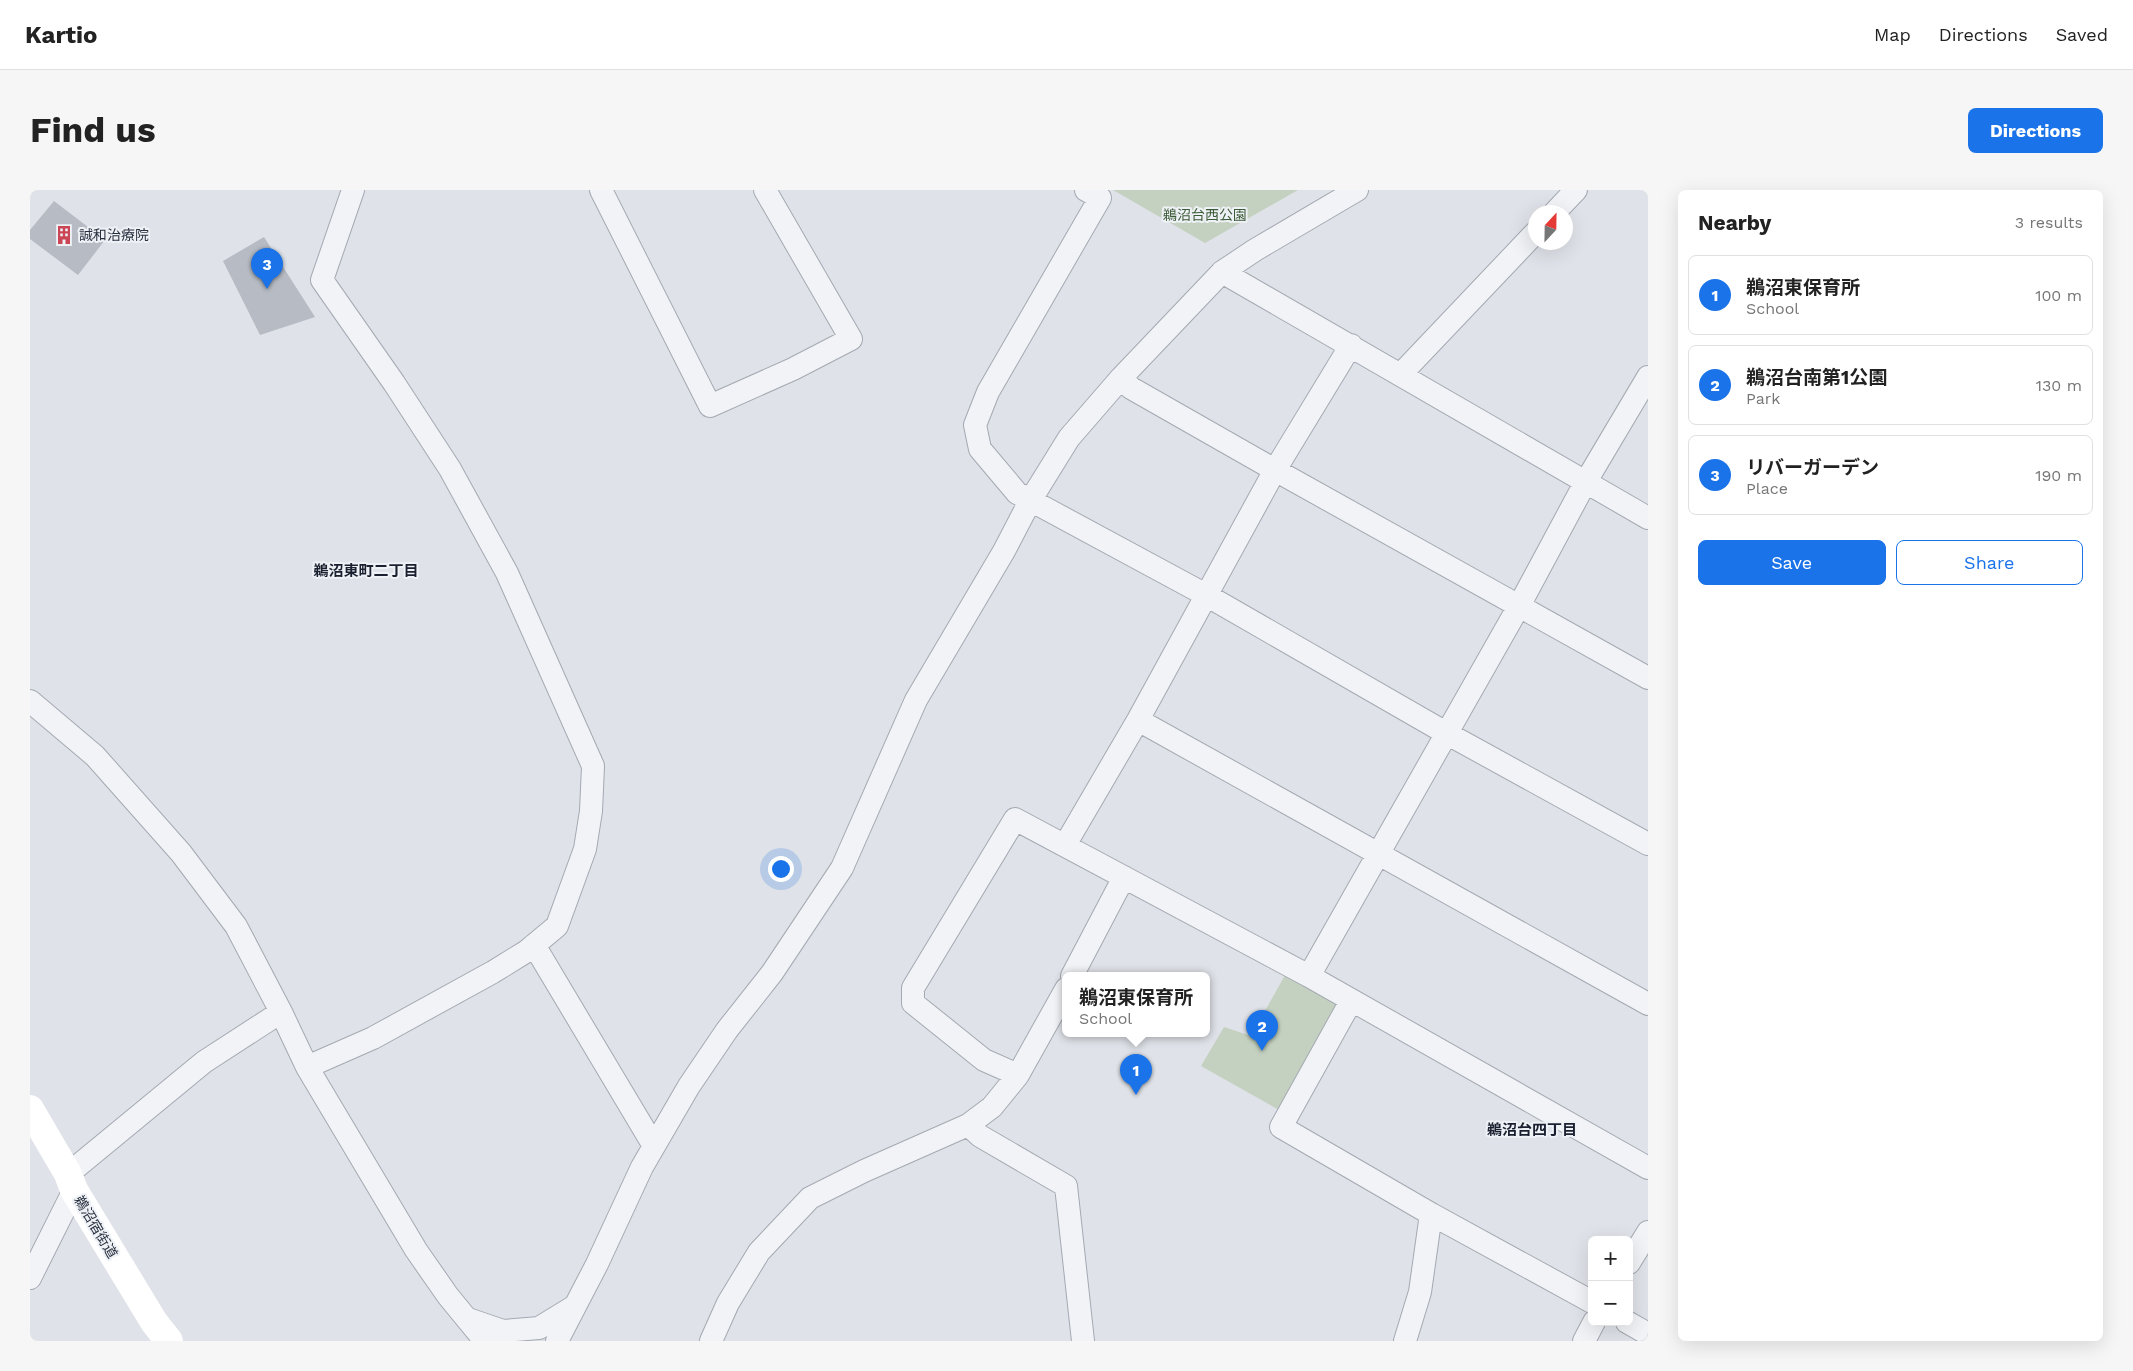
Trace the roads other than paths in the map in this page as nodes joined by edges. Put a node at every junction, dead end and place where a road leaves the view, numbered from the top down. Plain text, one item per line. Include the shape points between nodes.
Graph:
1 (353, 190) edge
2 (602, 190) edge
3 (766, 190) edge
4 (1086, 190) edge
5 (1357, 190) edge
6 (1576, 190) edge
7 (1562, 205) edge
8 (1528, 240) edge
9 (1222, 272) junction
10 (1351, 345) junction
11 (1402, 374) junction
12 (1648, 377) edge
13 (1121, 378) junction
14 (1275, 470) junction
15 (1584, 483) junction
16 (1030, 501) junction
17 (1648, 518) edge
18 (1206, 595) junction
19 (1519, 606) junction
20 (1648, 678) edge
21 (30, 701) edge
22 (1138, 720) junction
23 (1446, 732) junction
24 (1648, 844) edge
25 (1065, 845) junction
26 (1378, 853) junction
27 (1124, 877) junction
28 (534, 945) junction
29 (1074, 972) edge
30 (1309, 976) junction
31 (1062, 995) edge
32 (1351, 1001) junction
33 (1648, 1004) edge
34 (281, 1012) junction
35 (307, 1067) junction
36 (1018, 1075) junction
37 (30, 1109) edge
38 (968, 1124) junction
39 (654, 1146) junction
40 (1648, 1168) edge
41 (71, 1182) junction
42 (1431, 1214) junction
43 (1648, 1232) edge
44 (1633, 1256) edge
45 (30, 1278) edge
46 (1588, 1300) edge
47 (576, 1305) junction
48 (468, 1320) junction
49 (1633, 1325) edge
50 (1592, 1326) edge
51 (1648, 1334) edge
52 (161, 1335) edge
53 (485, 1341) edge
54 (557, 1341) edge
55 (711, 1341) edge
56 (1083, 1341) edge
57 (1405, 1341) edge
58 (1584, 1341) edge

1 - 28 street via 322,280 450,469 508,574 593,766 585,849 557,926
2 - 3 street via 710,406 851,339
4 - 16 street via 1100,198 988,392 975,425 980,449 1017,493
5 - 9 street
6 - 7 street
8 - 11 street
9 - 10 street
9 - 13 street
10 - 11 street
10 - 14 street
11 - 15 street
12 - 15 street
13 - 14 street via 1131,388
13 - 16 street via 1069,438
14 - 18 street
14 - 19 street
15 - 17 street
15 - 19 street
16 - 18 street
16 - 39 street via 916,700 842,868 772,973 726,1030
18 - 22 street
18 - 23 street
19 - 20 street
19 - 23 street
21 - 34 street via 95,756 181,853 236,926
22 - 25 street
22 - 26 street
23 - 24 street
23 - 26 street
25 - 27 street
25 - 36 street via 1015,819 913,988 913,1003 984,1060
26 - 30 street
26 - 33 street
27 - 29 street
27 - 30 street
28 - 35 street via 494,972 373,1038
28 - 39 street
30 - 32 street
31 - 36 street
32 - 40 street
32 - 42 street via 1281,1127
34 - 35 street
34 - 41 street via 204,1062
35 - 48 street via 416,1250
36 - 38 street via 992,1107
37 - 41 street, 鵜沼宿街道
38 - 55 street via 810,1198 759,1252 728,1302
38 - 56 street via 980,1136 1066,1186
39 - 47 street
41 - 45 street
41 - 52 street, 鵜沼宿街道
42 - 46 street
42 - 57 street via 1420,1292
43 - 44 street
47 - 48 street via 538,1328 503,1331
47 - 54 street
48 - 53 street
49 - 51 street
50 - 58 street

